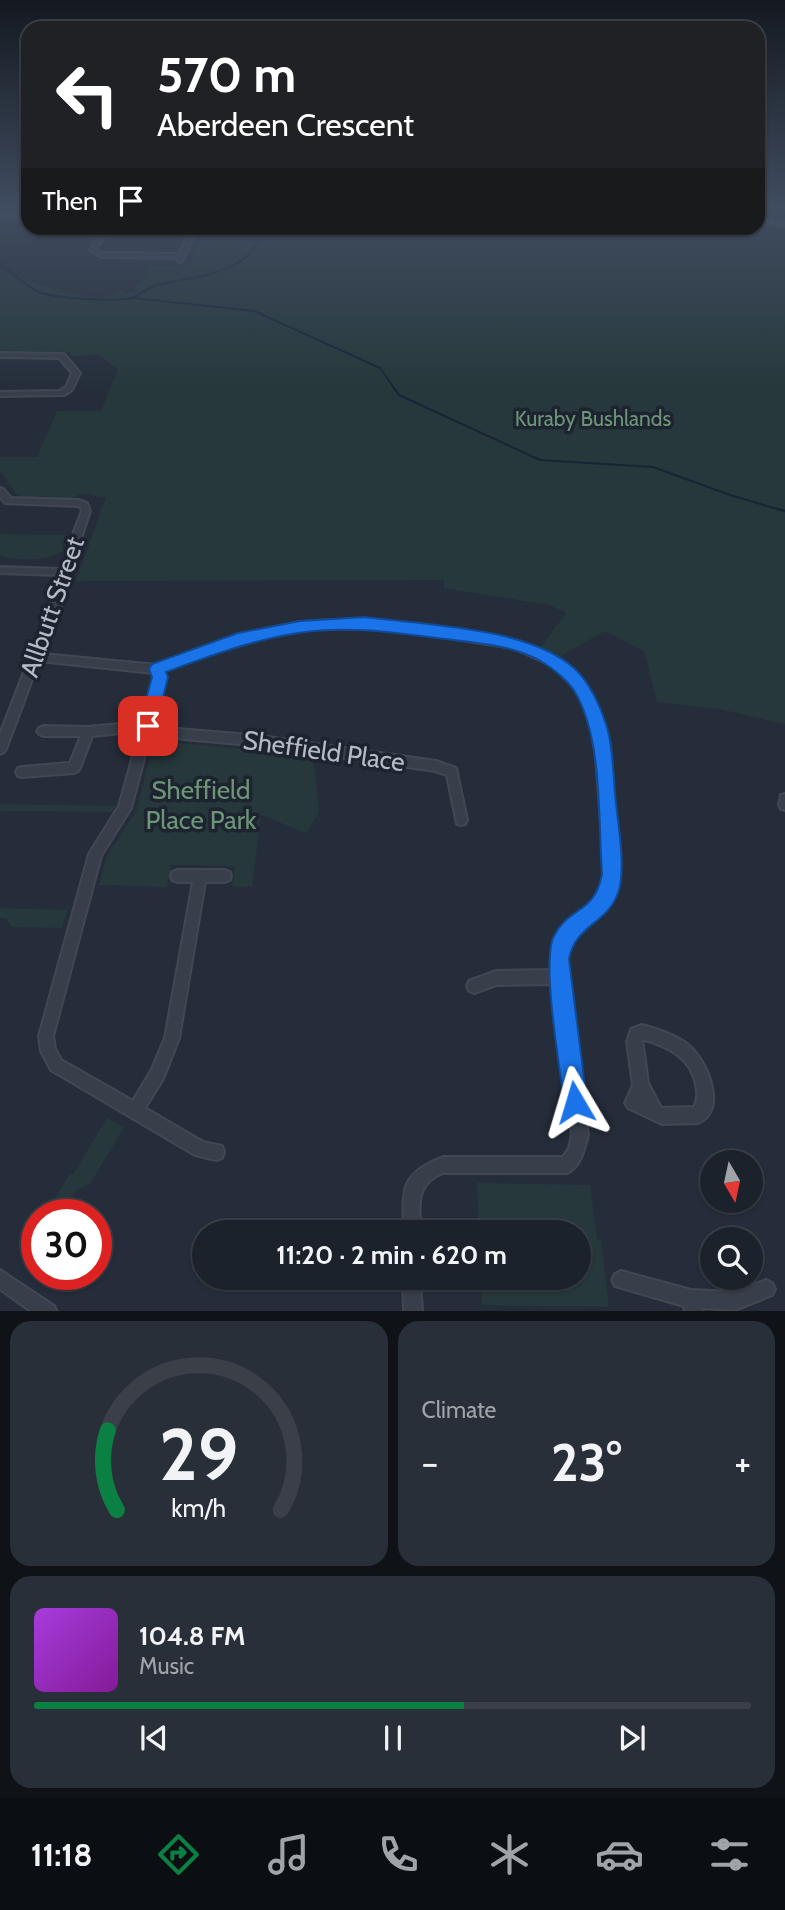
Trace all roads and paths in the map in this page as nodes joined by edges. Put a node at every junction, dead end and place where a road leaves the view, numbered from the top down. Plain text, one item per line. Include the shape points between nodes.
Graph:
1 (0, 355) edge
2 (0, 394) edge
3 (0, 491) edge
4 (0, 570) edge
5 (62, 572) junction
6 (35, 657) junction
7 (157, 669) junction
8 (147, 729) junction
9 (43, 731) dead end
10 (88, 732) junction
11 (0, 749) edge
12 (22, 772) dead end
13 (785, 799) edge
14 (785, 805) edge
15 (461, 820) dead end
16 (177, 876) dead end
17 (200, 876) junction
18 (225, 876) dead end
19 (559, 977) junction
20 (474, 986) dead end
21 (641, 1085) joint
22 (135, 1111) junction
23 (216, 1152) dead end
24 (412, 1220) edge
25 (0, 1279) edge
26 (621, 1280) dead end
27 (766, 1289) dead end
28 (412, 1290) edge
29 (692, 1305) edge
30 (48, 1311) edge
31 (413, 1311) edge

1 - 2 street via 61,356 76,373 61,393
3 - 5 street, Allbutt Street via 14,503 84,505 73,558
4 - 5 street
5 - 6 street, Allbutt Street via 62,590
6 - 7 street
6 - 11 street, Allbutt Street
7 - 8 street via 160,677
7 - 19 street via 266,632 365,623 498,640 557,663 581,688 598,724 611,874 601,906 569,930 562,942
8 - 10 street
8 - 15 street, Sheffield Place via 436,766 452,772
8 - 22 street via 125,808 95,854 46,1036 56,1065
9 - 10 street
10 - 12 street via 74,768
13 - 14 street
16 - 17 street
17 - 18 street
17 - 22 street via 172,1038 158,1074
19 - 20 street via 496,978
19 - 24 street via 580,1135 576,1151 567,1165 443,1165 427,1170 416,1179 411,1194
21 - 21 street via 654,1110 662,1115 698,1115 705,1107 701,1069 685,1049 642,1032 634,1042
22 - 23 street via 201,1149
25 - 30 street
26 - 29 street
27 - 29 street via 735,1301
28 - 31 street

